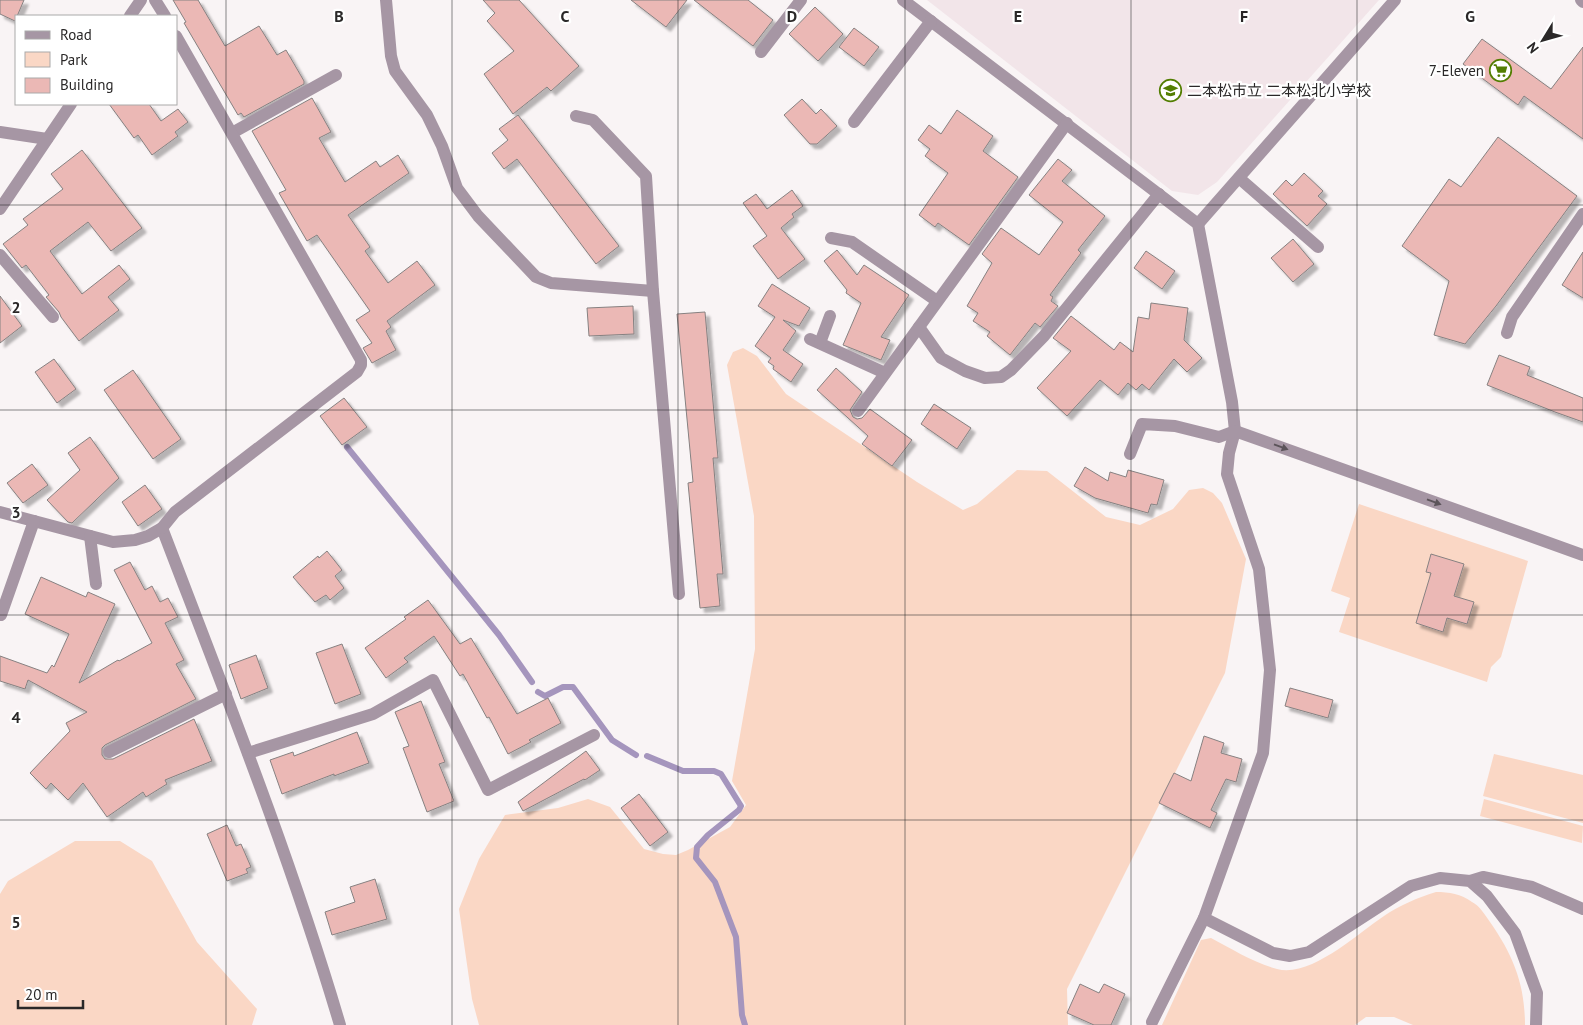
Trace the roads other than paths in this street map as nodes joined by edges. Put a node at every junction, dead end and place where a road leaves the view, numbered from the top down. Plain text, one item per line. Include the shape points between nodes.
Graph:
1 (141, 0) edge
2 (155, 0) edge
3 (386, 0) edge
4 (800, 0) edge
5 (903, 0) edge
6 (1395, 0) edge
7 (131, 15) edge
8 (164, 15) edge
9 (931, 21) junction
10 (178, 39) edge
11 (761, 52) dead end
12 (336, 75) dead end
13 (70, 105) edge
14 (576, 116) dead end
15 (854, 122) dead end
16 (1067, 123) junction
17 (0, 132) edge
18 (232, 133) junction
19 (47, 139) junction
20 (1239, 178) junction
21 (1158, 194) junction
22 (0, 209) edge
23 (1583, 214) edge
24 (1198, 224) junction
25 (831, 238) dead end
26 (1318, 247) dead end
27 (0, 255) edge
28 (652, 291) junction
29 (937, 301) junction
30 (830, 316) dead end
31 (53, 317) dead end
32 (918, 327) junction
33 (1507, 333) dead end
34 (886, 373) junction
35 (858, 411) dead end
36 (1235, 431) junction
37 (1130, 454) dead end
38 (0, 512) edge
39 (34, 521) junction
40 (162, 528) junction
41 (90, 536) junction
42 (1583, 555) edge
43 (96, 584) dead end
44 (680, 594) dead end
45 (1, 615) edge
46 (226, 694) junction
47 (594, 735) dead end
48 (109, 752) dead end
49 (248, 753) junction
50 (1470, 881) junction
51 (1583, 909) edge
52 (1204, 918) junction
53 (1152, 1022) dead end
54 (340, 1025) edge
55 (1536, 1025) edge

1 - 7 street
2 - 8 street
3 - 28 street via 395,71 427,114 457,188 478,216 536,277 551,283
4 - 11 street
5 - 9 street
6 - 20 street
9 - 15 street
9 - 16 street
10 - 18 street
12 - 18 street
13 - 19 street
14 - 28 street via 593,120 646,176
16 - 21 street
16 - 29 street
17 - 19 street
18 - 40 street via 361,365 357,372 175,512
19 - 22 street
20 - 24 street
20 - 26 street
21 - 24 street
21 - 32 street via 1044,336 1001,377 985,378 941,358
23 - 33 street via 1512,317
24 - 36 street
25 - 29 street via 852,242
27 - 31 street
28 - 44 street
29 - 32 street
30 - 34 street via 815,341
32 - 34 street
34 - 35 street
36 - 37 street via 1219,437 1175,426 1142,424
36 -> 42 street
36 - 52 street via 1228,474 1260,569 1270,670 1263,753
38 - 39 street
39 - 41 street
39 - 45 street
40 - 41 street via 135,540 113,542
40 - 46 street
41 - 43 street
46 - 48 street
46 - 49 street
47 - 49 street via 488,790 434,680 374,714
49 - 54 street via 314,938
50 - 51 street via 1484,877 1532,887
50 - 52 street via 1440,878 1411,886 1309,952 1290,956 1273,953
50 - 55 street via 1487,896 1515,933 1537,993
52 - 53 street

